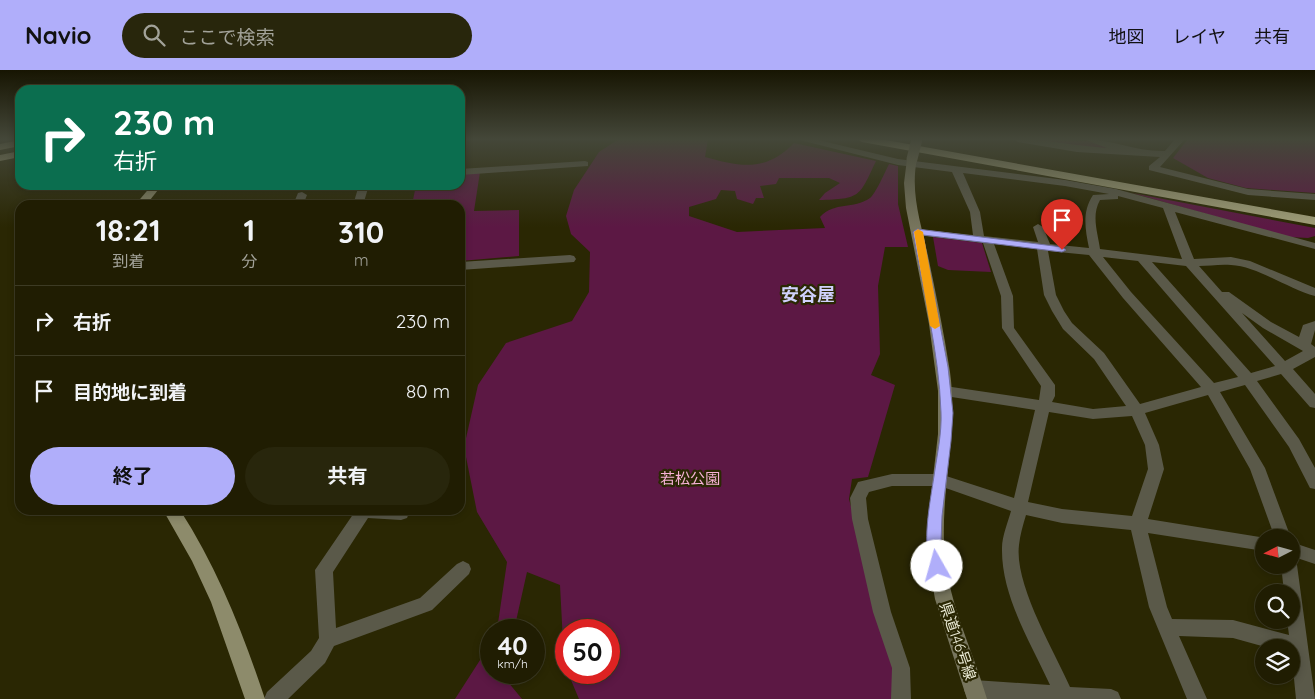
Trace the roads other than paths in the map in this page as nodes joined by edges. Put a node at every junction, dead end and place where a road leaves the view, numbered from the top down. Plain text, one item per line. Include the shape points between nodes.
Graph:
1 (517, 168) edge
2 (912, 168) edge
3 (949, 168) edge
4 (1024, 168) edge
5 (1076, 168) edge
6 (1154, 168) edge
7 (957, 170) junction
8 (465, 172) edge
9 (153, 190) edge
10 (1128, 195) junction
11 (1315, 197) edge
12 (144, 200) edge
13 (1167, 205) junction
14 (1315, 211) edge
15 (1315, 221) edge
16 (1038, 227) dead end
17 (917, 232) junction
18 (983, 241) junction
19 (1315, 246) edge
20 (1044, 248) junction
21 (1093, 252) junction
22 (1140, 256) junction
23 (570, 258) dead end
24 (1190, 262) junction
25 (465, 266) edge
26 (1206, 281) junction
27 (1315, 292) edge
28 (1315, 325) edge
29 (1311, 351) edge
30 (1283, 369) junction
31 (1248, 379) junction
32 (1211, 389) junction
33 (945, 391) junction
34 (1315, 403) edge
35 (1043, 407) junction
36 (1138, 410) junction
37 (940, 480) junction
38 (1315, 483) edge
39 (1019, 507) junction
40 (174, 515) edge
41 (361, 515) edge
42 (1138, 524) junction
43 (1280, 529) edge
44 (1255, 543) edge
45 (1300, 552) edge
46 (1315, 557) edge
47 (463, 569) dead end
48 (1290, 574) edge
49 (1167, 627) junction
50 (1271, 639) edge
51 (1299, 639) edge
52 (328, 640) junction
53 (1300, 647) edge
54 (976, 694) edge
55 (1065, 697) edge
56 (255, 699) edge
57 (274, 699) edge
58 (901, 699) edge
59 (1111, 699) edge
60 (1197, 699) edge
61 (1306, 699) edge

1 - 8 street
2 - 17 main road, 県道146号線 via 910,202
3 - 7 street
4 - 15 highway
5 - 14 highway
6 - 11 street via 1248,192
7 - 10 street via 1065,183
7 - 18 street
9 - 12 main road
10 - 13 street
10 - 21 street via 1121,198 1097,197 1092,205 1089,226
13 - 19 street
13 - 24 street
16 - 20 street
17 - 18 street
17 - 33 main road, 県道146号線
18 - 20 street
18 - 35 street via 1007,296 1008,328 1048,385
20 - 21 street
20 - 36 street via 1050,296 1058,311 1067,326 1099,356
21 - 22 street
21 - 32 street
22 - 24 street
22 - 31 street
23 - 25 street
24 - 26 street
24 - 27 street via 1231,261 1250,265
26 - 29 street via 1267,325
26 - 30 street
28 - 29 street via 1308,328
29 - 30 street
30 - 31 street
30 - 34 street
31 - 32 street
31 - 38 street via 1294,443
32 - 36 street
32 - 43 street via 1257,468
33 - 35 street
33 - 37 main road, 県道146号線 via 946,422
35 - 36 street via 1093,414
35 - 39 street
36 - 42 street via 1152,445 1156,469
37 - 39 street
37 - 54 main road, 県道146号線 via 934,542 942,596
37 - 58 street via 892,480 863,487 858,498 882,612 901,668
39 - 42 street via 1062,516
39 - 55 street via 1010,547 1013,573 1023,606
40 - 56 main road via 204,563 220,597
41 - 52 street via 324,570
42 - 44 street
42 - 49 street via 1158,607
45 - 46 street
47 - 52 street via 426,604
48 - 51 street
49 - 50 street via 1234,629
49 - 60 street
52 - 57 street via 318,657
53 - 61 street
54 - 55 street
55 - 59 street

